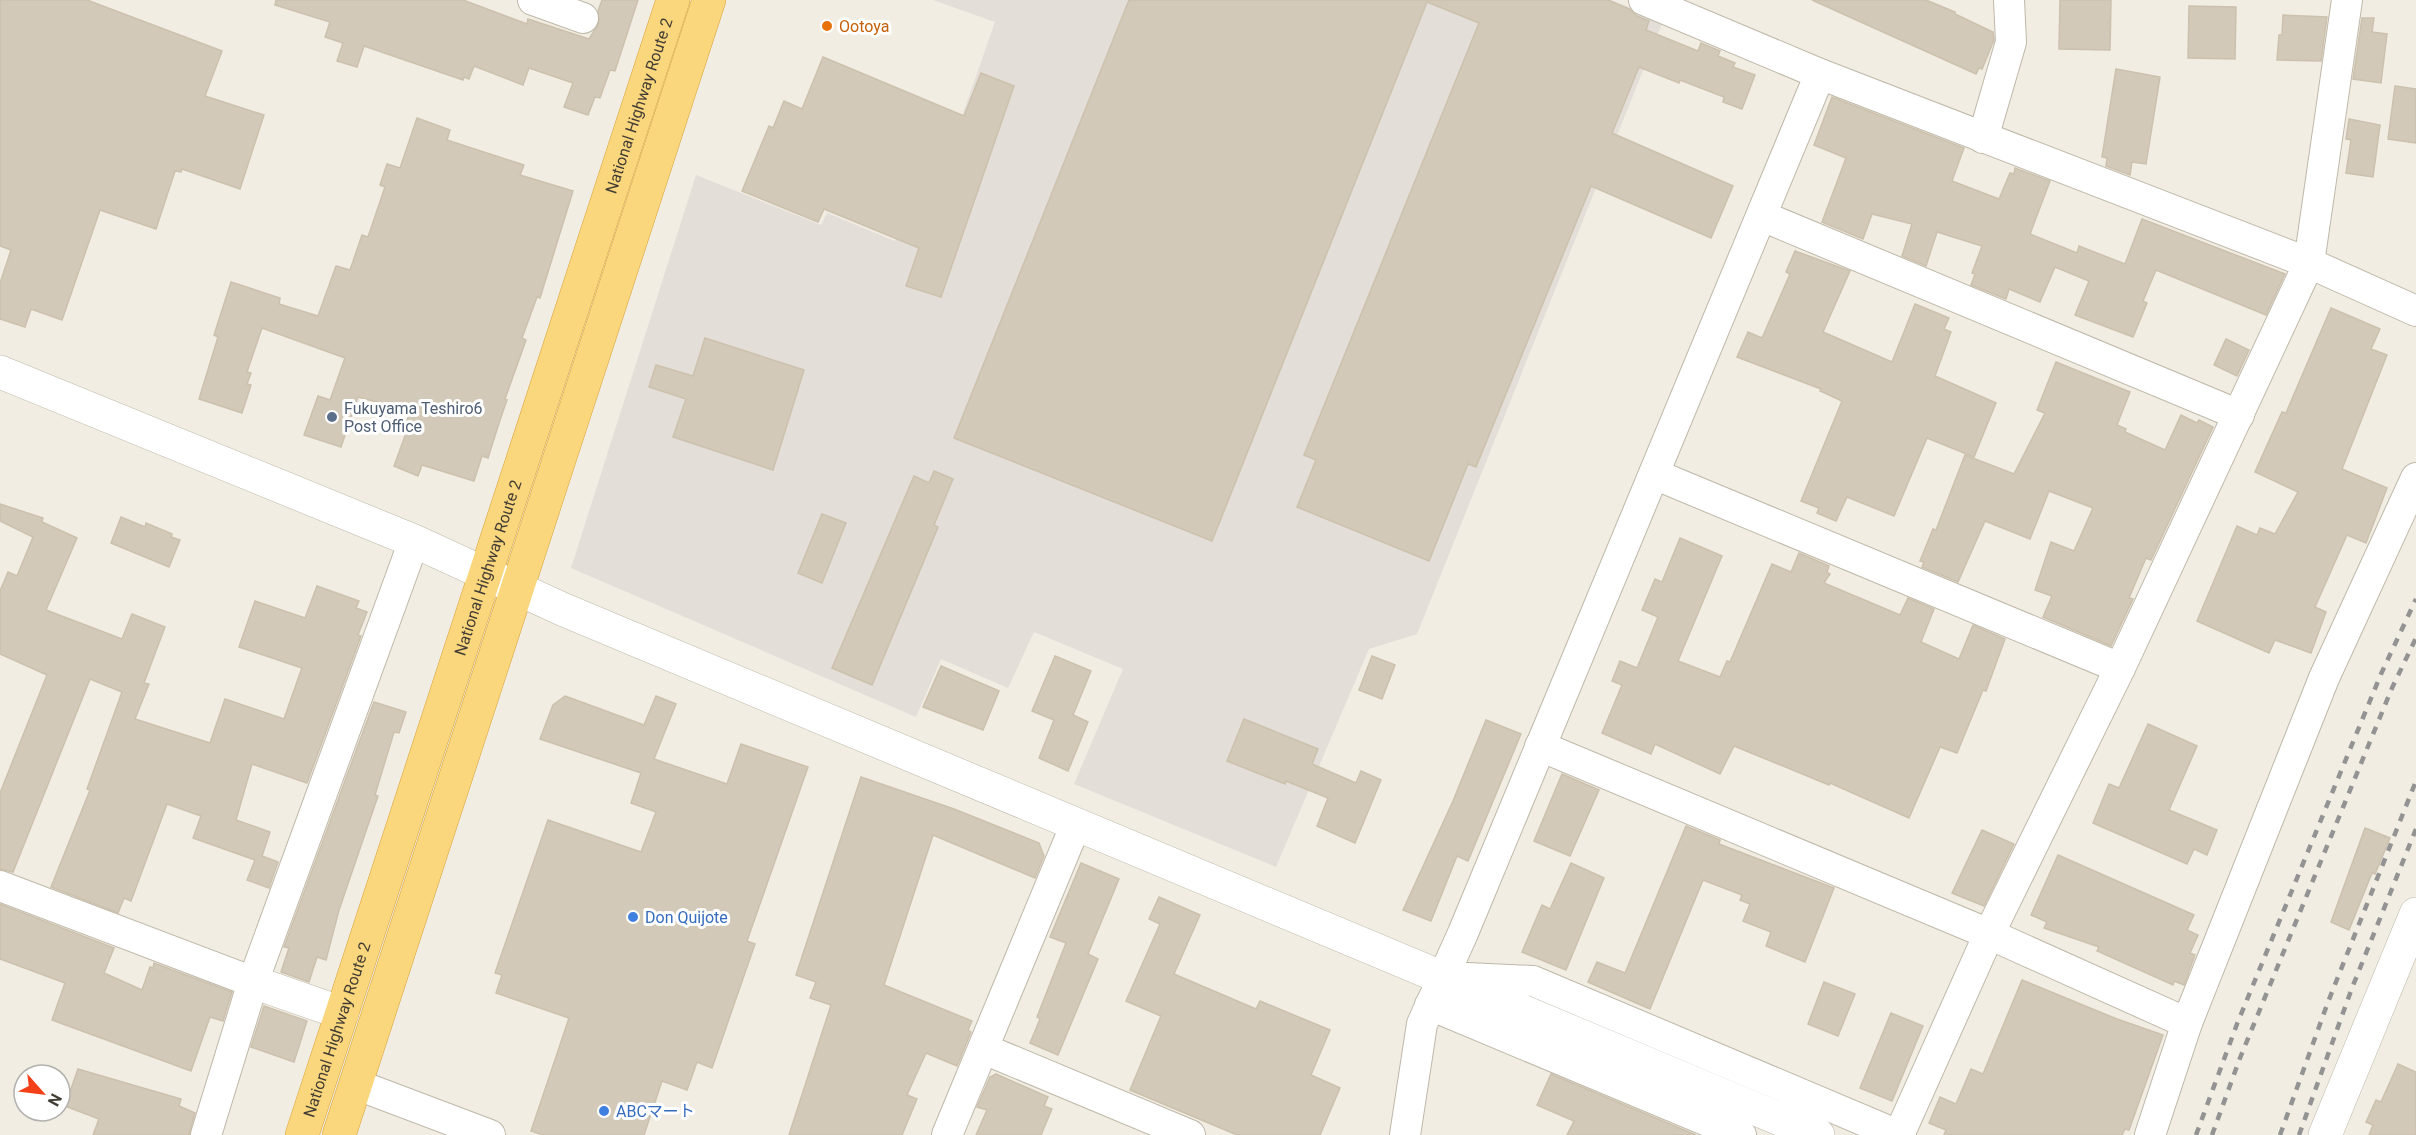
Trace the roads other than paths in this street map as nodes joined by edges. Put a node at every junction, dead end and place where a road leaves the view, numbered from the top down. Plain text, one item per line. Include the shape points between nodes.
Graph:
1 (533, 0) edge
2 (673, 0) edge
3 (709, 0) edge
4 (1644, 0) edge
5 (2009, 0) edge
6 (2347, 0) edge
7 (583, 18) dead end
8 (1820, 74) junction
9 (1983, 138) junction
10 (1762, 216) junction
11 (2309, 262) junction
12 (2416, 311) edge
13 (0, 372) edge
14 (2239, 415) junction
15 (1654, 474) junction
16 (2416, 478) edge
17 (414, 540) junction
18 (486, 573) junction
19 (517, 589) junction
20 (2120, 668) junction
21 (1540, 746) junction
22 (1076, 824) junction
23 (0, 886) edge
24 (2416, 914) edge
25 (1989, 934) junction
26 (253, 982) junction
27 (1437, 991) junction
28 (342, 1013) junction
29 (2187, 1023) junction
30 (984, 1049) junction
31 (356, 1084) junction
32 (206, 1135) edge
33 (302, 1135) edge
34 (339, 1135) edge
35 (490, 1135) edge
36 (947, 1135) edge
37 (1190, 1135) edge
38 (1405, 1135) edge
39 (1741, 1135) edge
40 (1818, 1135) edge
41 (1898, 1135) edge
42 (2150, 1135) edge
43 (2325, 1135) edge

1 - 7 street
2 - 18 highway, National Highway Route 2
3 - 19 highway, National Highway Route 2
4 - 8 street
5 - 9 street via 2011,42
6 - 11 street
8 - 9 street
8 - 10 street
9 - 11 street
10 - 14 street
10 - 15 street
11 - 12 street
11 - 14 street
13 - 17 street
14 - 20 street
15 - 20 street
15 - 21 street
16 - 29 street via 2324,678
17 - 18 street
17 - 26 street
18 - 19 street
18 - 28 highway, National Highway Route 2
19 - 22 street
19 - 31 highway, National Highway Route 2
20 - 25 street
21 - 25 street
21 - 27 street
22 - 27 street
22 - 30 street
23 - 26 street
24 - 43 street
25 - 29 street
25 - 41 street
26 - 28 street
26 - 32 street
27 - 38 street via 1422,1024
27 - 39 street
27 - 40 street
27 - 41 street via 1533,981
28 - 33 highway, National Highway Route 2
29 - 42 street
30 - 36 street
30 - 37 street
31 - 34 highway, National Highway Route 2
31 - 35 street

